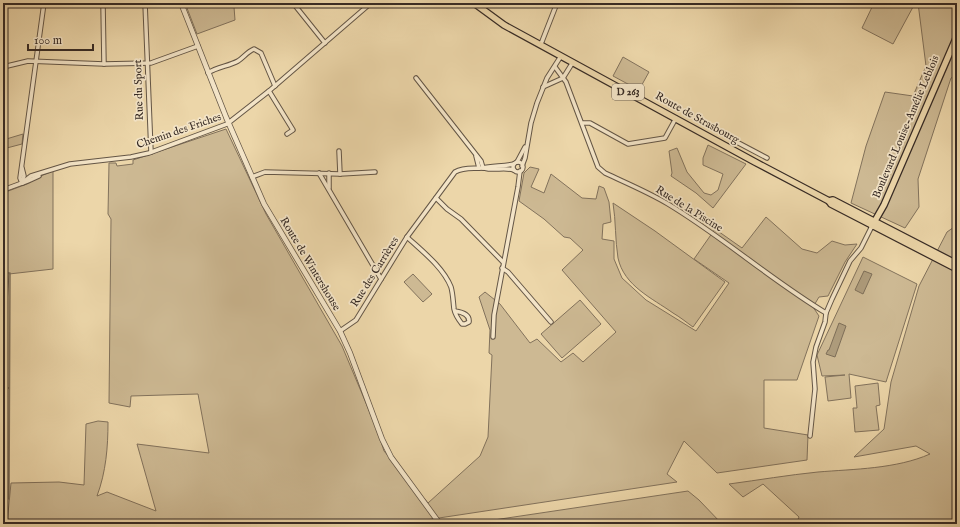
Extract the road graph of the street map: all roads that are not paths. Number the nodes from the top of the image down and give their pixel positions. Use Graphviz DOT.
graph roads {
  1 [pos="44,3"];
  2 [pos="144,3"];
  3 [pos="181,3"];
  4 [pos="293,3"];
  5 [pos="371,3"];
  6 [pos="474,3"];
  7 [pos="557,3"];
  8 [pos="104,4"];
  9 [pos="957,36"];
  10 [pos="325,43"];
  11 [pos="541,44"];
  12 [pos="198,46"];
  13 [pos="561,56"];
  14 [pos="36,62"];
  15 [pos="573,62"];
  16 [pos="104,64"];
  17 [pos="147,64"];
  18 [pos="3,67"];
  19 [pos="554,67"];
  20 [pos="208,73"];
  21 [pos="416,78"];
  22 [pos="563,78"];
  23 [pos="275,86"];
  24 [pos="543,87"];
  25 [pos="269,91"];
  26 [pos="676,118"];
  27 [pos="228,123"];
  28 [pos="582,123"];
  29 [pos="287,134"];
  30 [pos="731,139"];
  31 [pos="527,142"];
  32 [pos="340,151"];
  33 [pos="151,152"];
  34 [pos="767,158"];
  35 [pos="516,163"];
  36 [pos="522,166"];
  37 [pos="481,168"];
  38 [pos="516,171"];
  39 [pos="375,172"];
  40 [pos="319,173"];
  41 [pos="329,173"];
  42 [pos="340,174"];
  43 [pos="252,177"];
  44 [pos="22,183"];
  45 [pos="329,189"];
  46 [pos="3,190"];
  47 [pos="436,198"];
  48 [pos="873,224"];
  49 [pos="407,237"];
  50 [pos="936,256"];
  51 [pos="503,262"];
  52 [pos="957,264"];
  53 [pos="502,268"];
  54 [pos="957,269"];
  55 [pos="381,279"];
  56 [pos="455,311"];
  57 [pos="826,313"];
  58 [pos="551,322"];
  59 [pos="340,330"];
  60 [pos="493,337"];
  61 [pos="810,436"];
  62 [pos="440,524"];
  1 -- 14 [label="street"];
  2 -- 17 [label="street, Rue du Sport"];
  3 -- 12 [label="street, Route de Wintershouse"];
  4 -- 10 [label="street"];
  5 -- 10 [label="street, Chemin des Friches"];
  6 -- 11 [label="main road, Route de Strasbourg / D 263"];
  7 -- 11 [label="street"];
  8 -- 16 [label="street"];
  9 -- 48 [label="main road, Boulevard Louise-Amélie Leblois"];
  10 -- 23 [label="street, Chemin des Friches"];
  11 -- 13 [label="main road, Route de Strasbourg / D 263"];
  12 -- 17 [label="street"];
  12 -- 20 [label="street, Route de Wintershouse"];
  13 -- 15 [label="main road, Route de Strasbourg / D 263"];
  13 -- 19 [label="street"];
  14 -- 16 [label="street"];
  14 -- 18 [label="street"];
  14 -- 44 [label="street"];
  15 -- 22 [label="street"];
  15 -- 26 [label="main road, Route de Strasbourg / D 263"];
  16 -- 17 [label="street"];
  17 -- 33 [label="street, Rue du Sport"];
  19 -- 22 [label="street, Rue de la Piscine"];
  19 -- 24 [label="street"];
  20 -- 23 [label="street"];
  20 -- 27 [label="street, Route de Wintershouse"];
  21 -- 37 [label="street"];
  22 -- 24 [label="street"];
  22 -- 28 [label="street, Rue de la Piscine"];
  23 -- 25 [label="street, Chemin des Friches"];
  24 -- 31 [label="street"];
  25 -- 27 [label="street, Chemin des Friches"];
  25 -- 29 [label="street"];
  26 -- 28 [label="street"];
  26 -- 48 [label="main road, Route de Strasbourg / D 263"];
  27 -- 33 [label="street, Chemin des Friches"];
  27 -- 43 [label="street, Route de Wintershouse"];
  28 -- 57 [label="street, Rue de la Piscine"];
  30 -- 34 [label="street"];
  31 -- 35 [label="street"];
  31 -- 36 [label="street"];
  32 -- 42 [label="street"];
  33 -- 44 [label="street, Chemin des Friches"];
  35 -- 36 [label="street"];
  35 -- 37 [label="street, Rue des Carrières"];
  35 -- 38 [label="street"];
  36 -- 38 [label="street"];
  37 -- 38 [label="street, Rue des Carrières"];
  37 -- 47 [label="street, Rue des Carrières"];
  38 -- 51 [label="street"];
  39 -- 42 [label="street"];
  40 -- 41 [label="street"];
  40 -- 43 [label="street"];
  40 -- 45 [label="street"];
  41 -- 42 [label="street"];
  41 -- 45 [label="street"];
  43 -- 59 [label="street, Route de Wintershouse"];
  44 -- 46 [label="street, Chemin des Friches"];
  45 -- 55 [label="street"];
  47 -- 49 [label="street, Rue des Carrières"];
  47 -- 51 [label="street"];
  48 -- 50 [label="main road, Route de Strasbourg / D 263"];
  48 -- 57 [label="street"];
  49 -- 55 [label="street, Rue des Carrières"];
  49 -- 56 [label="street, Rue des Carrières"];
  50 -- 52 [label="main road, Route de Strasbourg / D 263"];
  50 -- 54 [label="main road, Route de Strasbourg / D 263"];
  51 -- 53 [label="street"];
  53 -- 58 [label="street"];
  53 -- 60 [label="street"];
  55 -- 59 [label="street, Rue des Carrières"];
  57 -- 61 [label="street"];
  59 -- 62 [label="street, Route de Wintershouse"];
}
